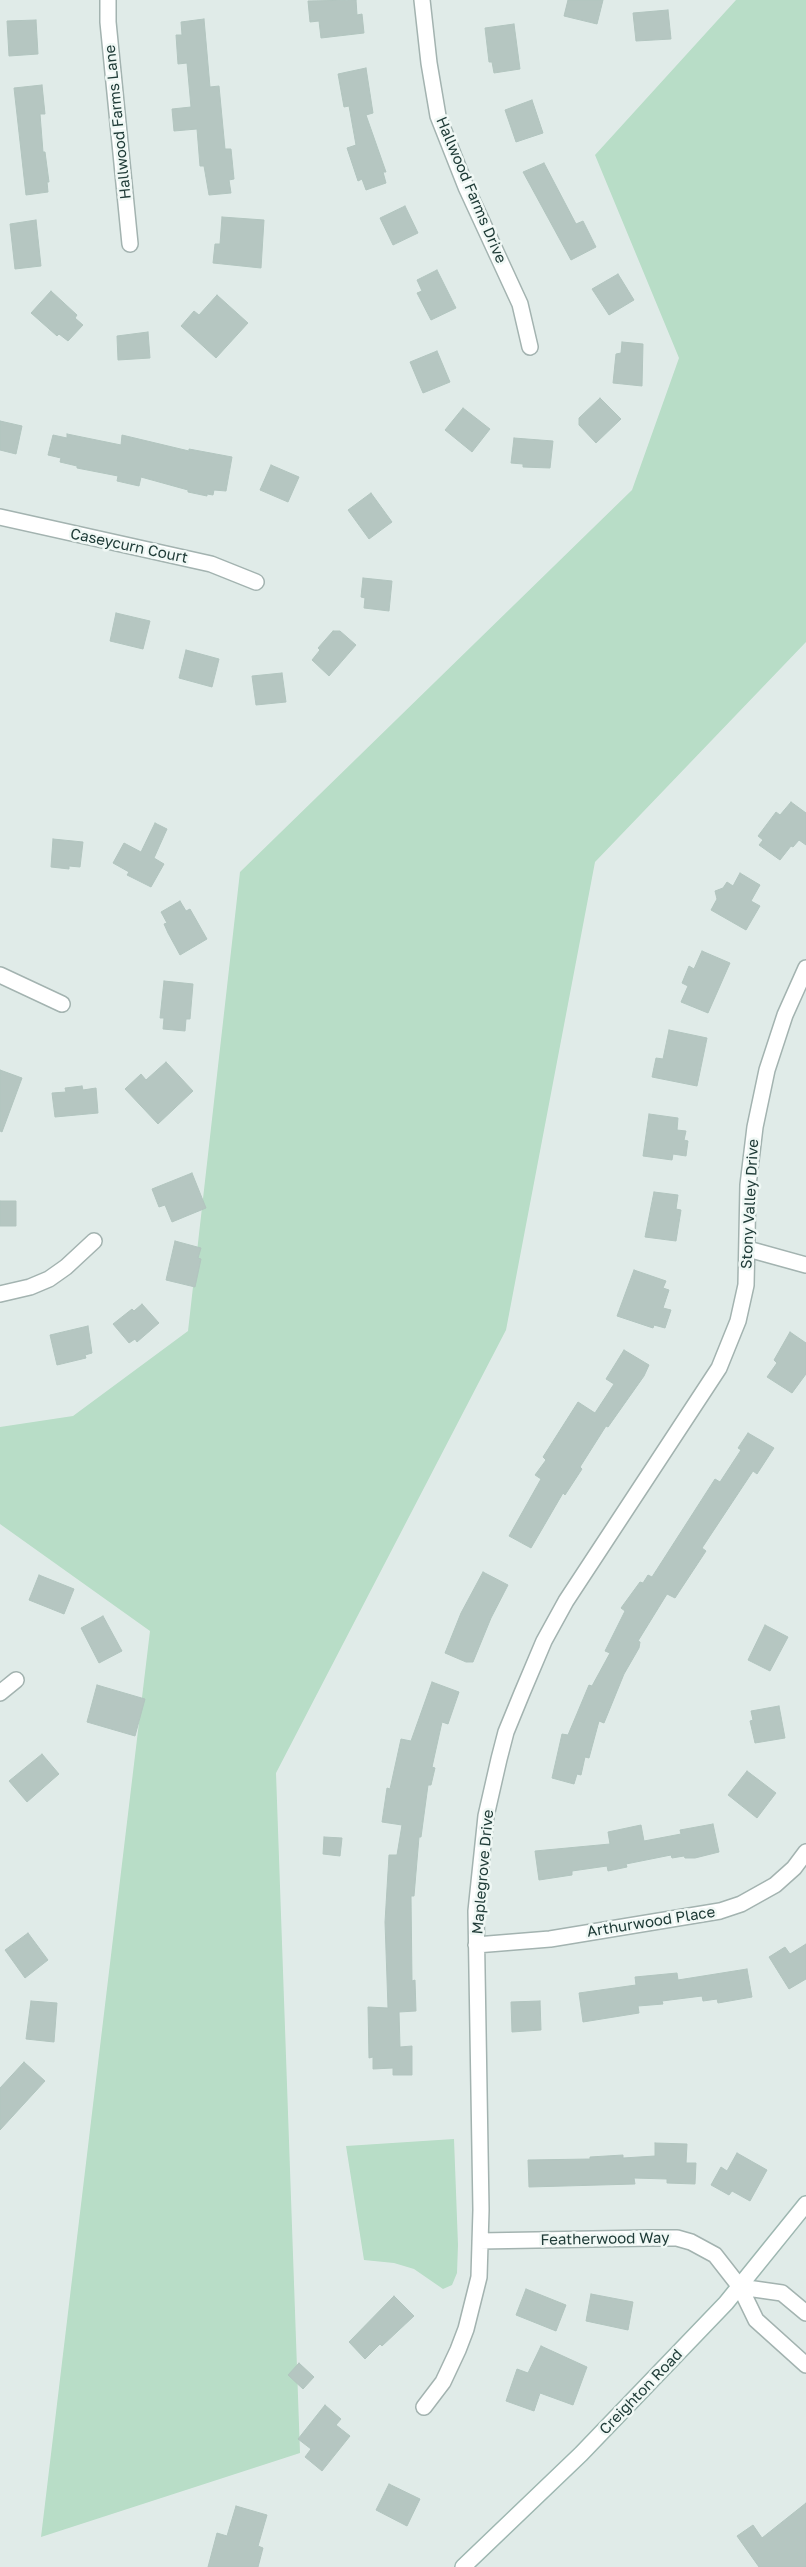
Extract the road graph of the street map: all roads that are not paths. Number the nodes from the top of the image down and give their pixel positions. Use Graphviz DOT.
graph roads {
  1 [pos="108,0"];
  2 [pos="422,0"];
  3 [pos="130,244"];
  4 [pos="530,347"];
  5 [pos="0,517"];
  6 [pos="256,582"];
  7 [pos="806,968"];
  8 [pos="0,975"];
  9 [pos="62,1004"];
  10 [pos="94,1241"];
  11 [pos="748,1249"];
  12 [pos="806,1266"];
  13 [pos="0,1294"];
  14 [pos="675,1431"];
  15 [pos="16,1680"];
  16 [pos="0,1693"];
  17 [pos="806,1852"];
  18 [pos="476,1945"];
  19 [pos="806,2204"];
  20 [pos="480,2241"];
  21 [pos="740,2287"];
  22 [pos="806,2314"];
  23 [pos="806,2364"];
  24 [pos="424,2407"];
  25 [pos="463,2567"];
  1 -- 3 [label="street, Hallwood Farms Lane"];
  2 -- 4 [label="street, Hallwood Farms Drive"];
  5 -- 6 [label="street, Caseycurn Court"];
  7 -- 11 [label="street, Stony Valley Drive"];
  8 -- 9 [label="street"];
  10 -- 13 [label="street"];
  11 -- 12 [label="street"];
  11 -- 14 [label="street, Stony Valley Drive"];
  14 -- 18 [label="street, Maplegrove Drive"];
  15 -- 16 [label="street"];
  17 -- 18 [label="street, Arthurwood Place"];
  18 -- 20 [label="street, Maplegrove Drive"];
  19 -- 21 [label="street, Creighton Road"];
  20 -- 21 [label="street, Featherwood Way"];
  20 -- 24 [label="street, Maplegrove Drive"];
  21 -- 22 [label="street"];
  21 -- 23 [label="street, Featherwood Way"];
  21 -- 25 [label="street, Creighton Road"];
}
